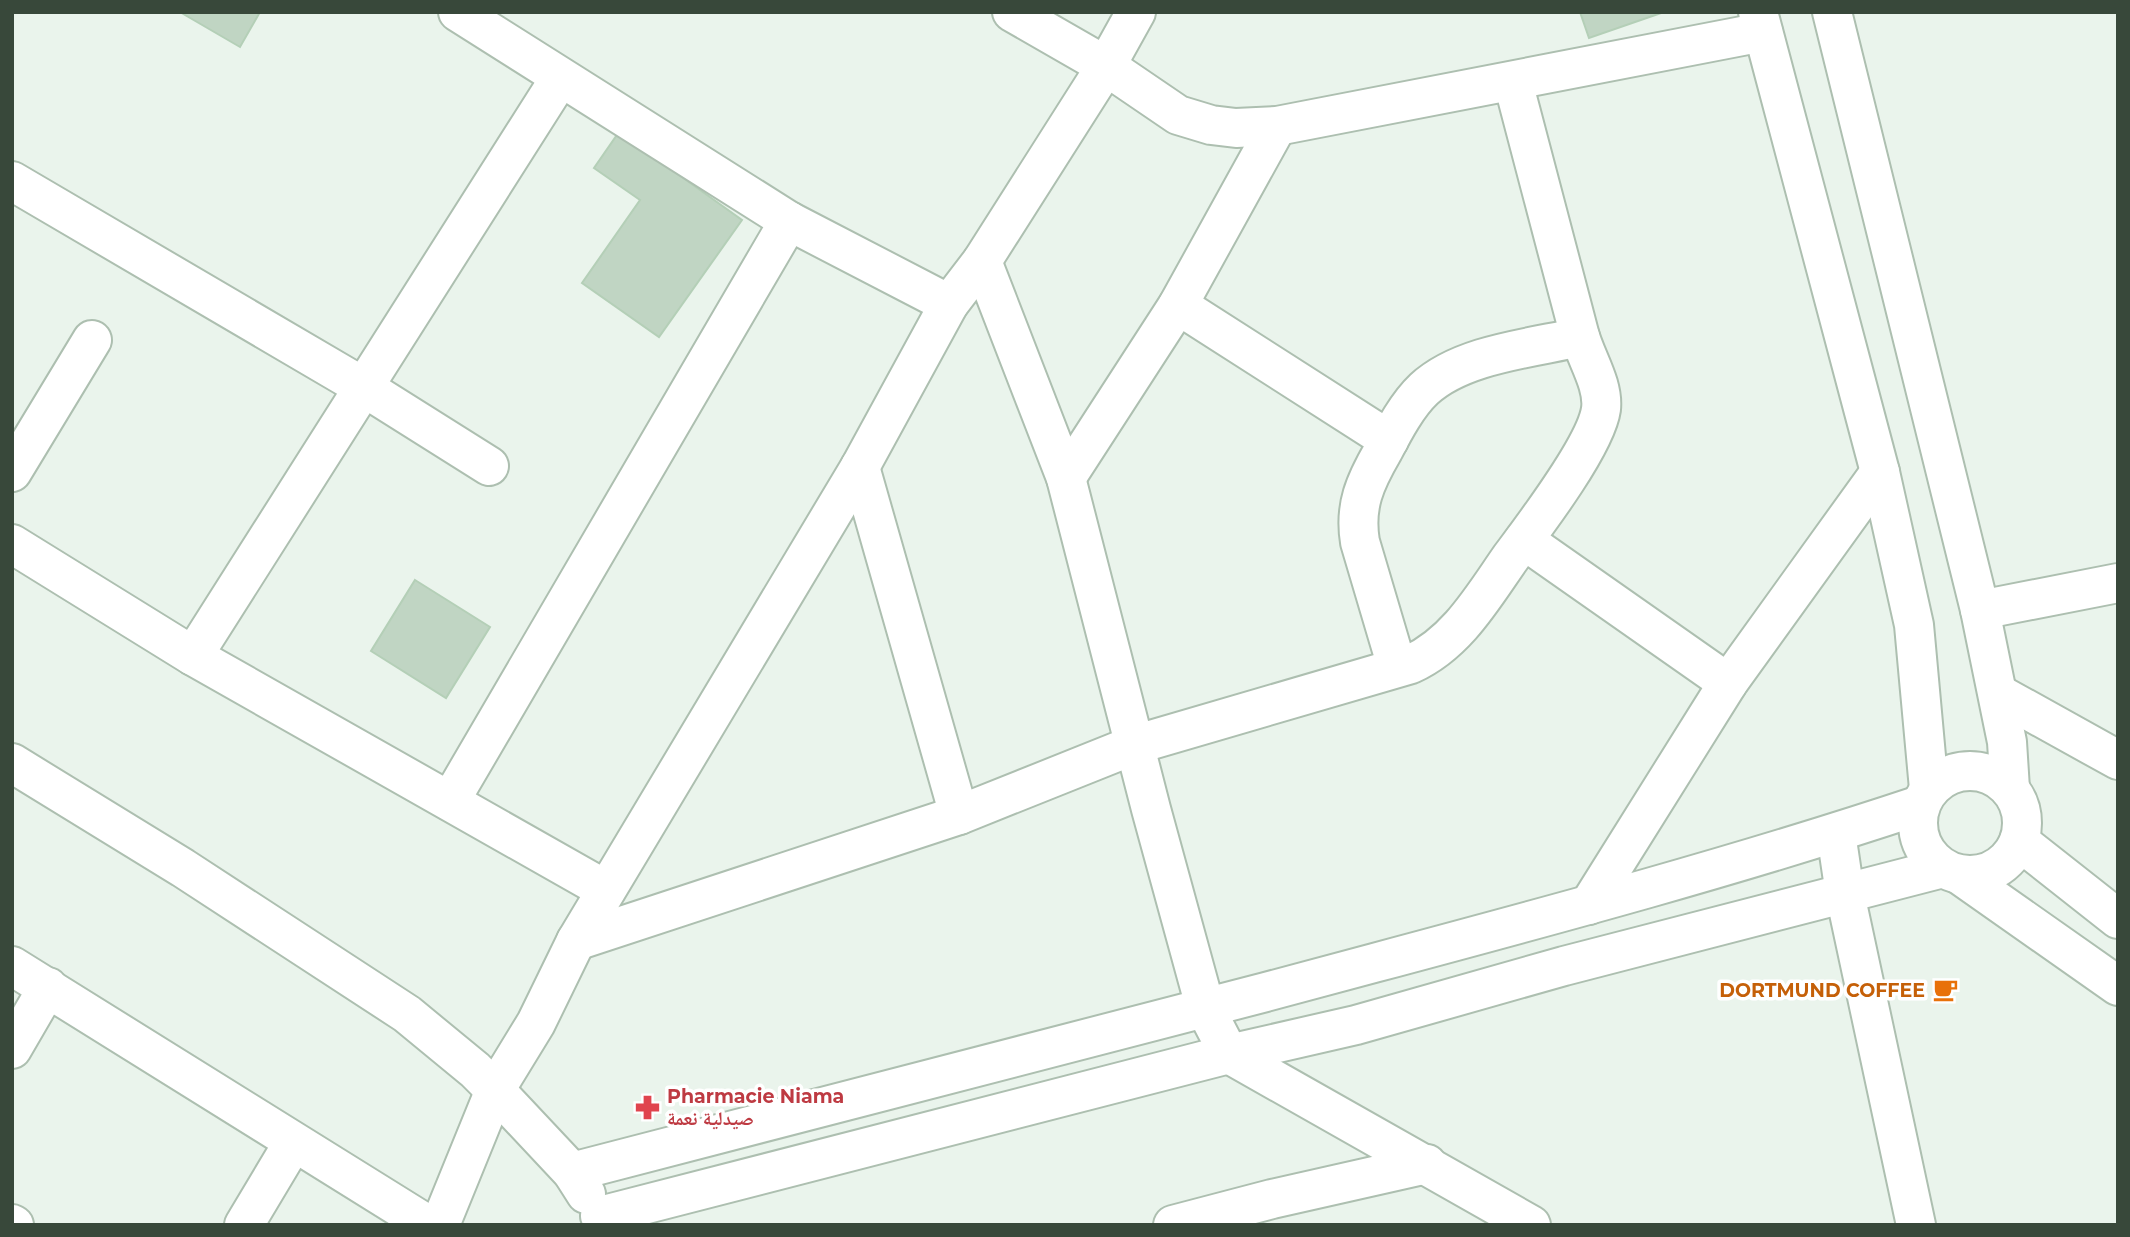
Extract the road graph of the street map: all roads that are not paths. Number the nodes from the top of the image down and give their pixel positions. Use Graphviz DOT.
graph roads {
  1 [pos="1012,12"];
  2 [pos="1136,12"];
  3 [pos="1832,12"];
  4 [pos="476,17"];
  5 [pos="1760,22"];
  6 [pos="1106,66"];
  7 [pos="560,78"];
  8 [pos="1513,82"];
  9 [pos="1277,126"];
  10 [pos="12,181"];
  11 [pos="789,221"];
  12 [pos="982,261"];
  13 [pos="949,304"];
  14 [pos="1178,305"];
  15 [pos="1580,337"];
  16 [pos="92,340"];
  17 [pos="365,388"];
  18 [pos="1389,440"];
  19 [pos="489,466"];
  20 [pos="860,467"];
  21 [pos="12,471"];
  22 [pos="1880,472"];
  23 [pos="1066,478"];
  24 [pos="1524,540"];
  25 [pos="12,544"];
  26 [pos="2118,583"];
  27 [pos="1980,611"];
  28 [pos="193,656"];
  29 [pos="1397,667"];
  30 [pos="1728,683"];
  31 [pos="1999,694"];
  32 [pos="1134,745"];
  33 [pos="2118,760"];
  34 [pos="12,763"];
  35 [pos="2010,789"];
  36 [pos="1925,797"];
  37 [pos="450,802"];
  38 [pos="959,815"];
  39 [pos="1836,833"];
  40 [pos="2019,841"];
  41 [pos="1952,871"];
  42 [pos="606,890"];
  43 [pos="1845,894"];
  44 [pos="1590,905"];
  45 [pos="2118,919"];
  46 [pos="576,941"];
  47 [pos="12,966"];
  48 [pos="2118,986"];
  49 [pos="48,987"];
  50 [pos="1206,1010"];
  51 [pos="12,1049"];
  52 [pos="1229,1054"];
  53 [pos="495,1090"];
  54 [pos="293,1143"];
  55 [pos="1427,1164"];
  56 [pos="572,1172"];
  57 [pos="1275,1212"];
  58 [pos="603,1220"];
  59 [pos="244,1225"];
  60 [pos="428,1225"];
  61 [pos="440,1225"];
  62 [pos="1173,1225"];
  63 [pos="1531,1225"];
  64 [pos="1916,1225"];
  1 -- 6 [label="street"];
  2 -- 6 [label="street"];
  3 -- 27 [label="street"];
  4 -- 7 [label="street"];
  5 -- 8 [label="street"];
  5 -- 22 [label="street"];
  6 -- 9 [label="street"];
  6 -- 12 [label="street"];
  7 -- 11 [label="street"];
  7 -- 17 [label="street"];
  8 -- 9 [label="street"];
  8 -- 15 [label="street"];
  9 -- 14 [label="street"];
  10 -- 17 [label="street"];
  11 -- 13 [label="street"];
  11 -- 37 [label="street"];
  12 -- 13 [label="street"];
  12 -- 23 [label="street"];
  13 -- 20 [label="street"];
  14 -- 18 [label="street"];
  14 -- 23 [label="street"];
  15 -- 18 [label="street"];
  15 -- 24 [label="street"];
  16 -- 21 [label="street"];
  17 -- 19 [label="street"];
  17 -- 28 [label="street"];
  18 -- 29 [label="street"];
  20 -- 38 [label="street"];
  20 -- 42 [label="street"];
  22 -- 30 [label="street"];
  22 -- 36 [label="street"];
  23 -- 32 [label="street"];
  24 -- 29 [label="street"];
  24 -- 30 [label="street"];
  25 -- 28 [label="street"];
  26 -- 27 [label="street"];
  27 -- 31 [label="street"];
  28 -- 37 [label="street"];
  29 -- 32 [label="street"];
  30 -- 44 [label="street"];
  31 -- 33 [label="street"];
  31 -- 35 [label="street"];
  32 -- 38 [label="street"];
  32 -- 50 [label="street"];
  34 -- 53 [label="street"];
  35 -- 36 [label="street"];
  35 -- 40 [label="street"];
  36 -- 39 [label="street"];
  36 -- 41 [label="street"];
  37 -- 42 [label="street"];
  38 -- 46 [label="street"];
  39 -- 43 [label="street"];
  39 -- 44 [label="street"];
  40 -- 41 [label="street"];
  40 -- 45 [label="street"];
  41 -- 43 [label="street"];
  41 -- 48 [label="street"];
  42 -- 46 [label="street"];
  43 -- 52 [label="street"];
  43 -- 64 [label="street"];
  44 -- 50 [label="street"];
  46 -- 53 [label="street"];
  47 -- 49 [label="street"];
  49 -- 51 [label="street"];
  49 -- 54 [label="street"];
  50 -- 52 [label="street"];
  50 -- 56 [label="street"];
  52 -- 55 [label="street"];
  52 -- 58 [label="street"];
  53 -- 56 [label="street"];
  53 -- 61 [label="street"];
  54 -- 59 [label="street"];
  54 -- 60 [label="street"];
  55 -- 57 [label="street"];
  55 -- 63 [label="street"];
  56 -- 58 [label="street"];
  57 -- 62 [label="street"];
}
